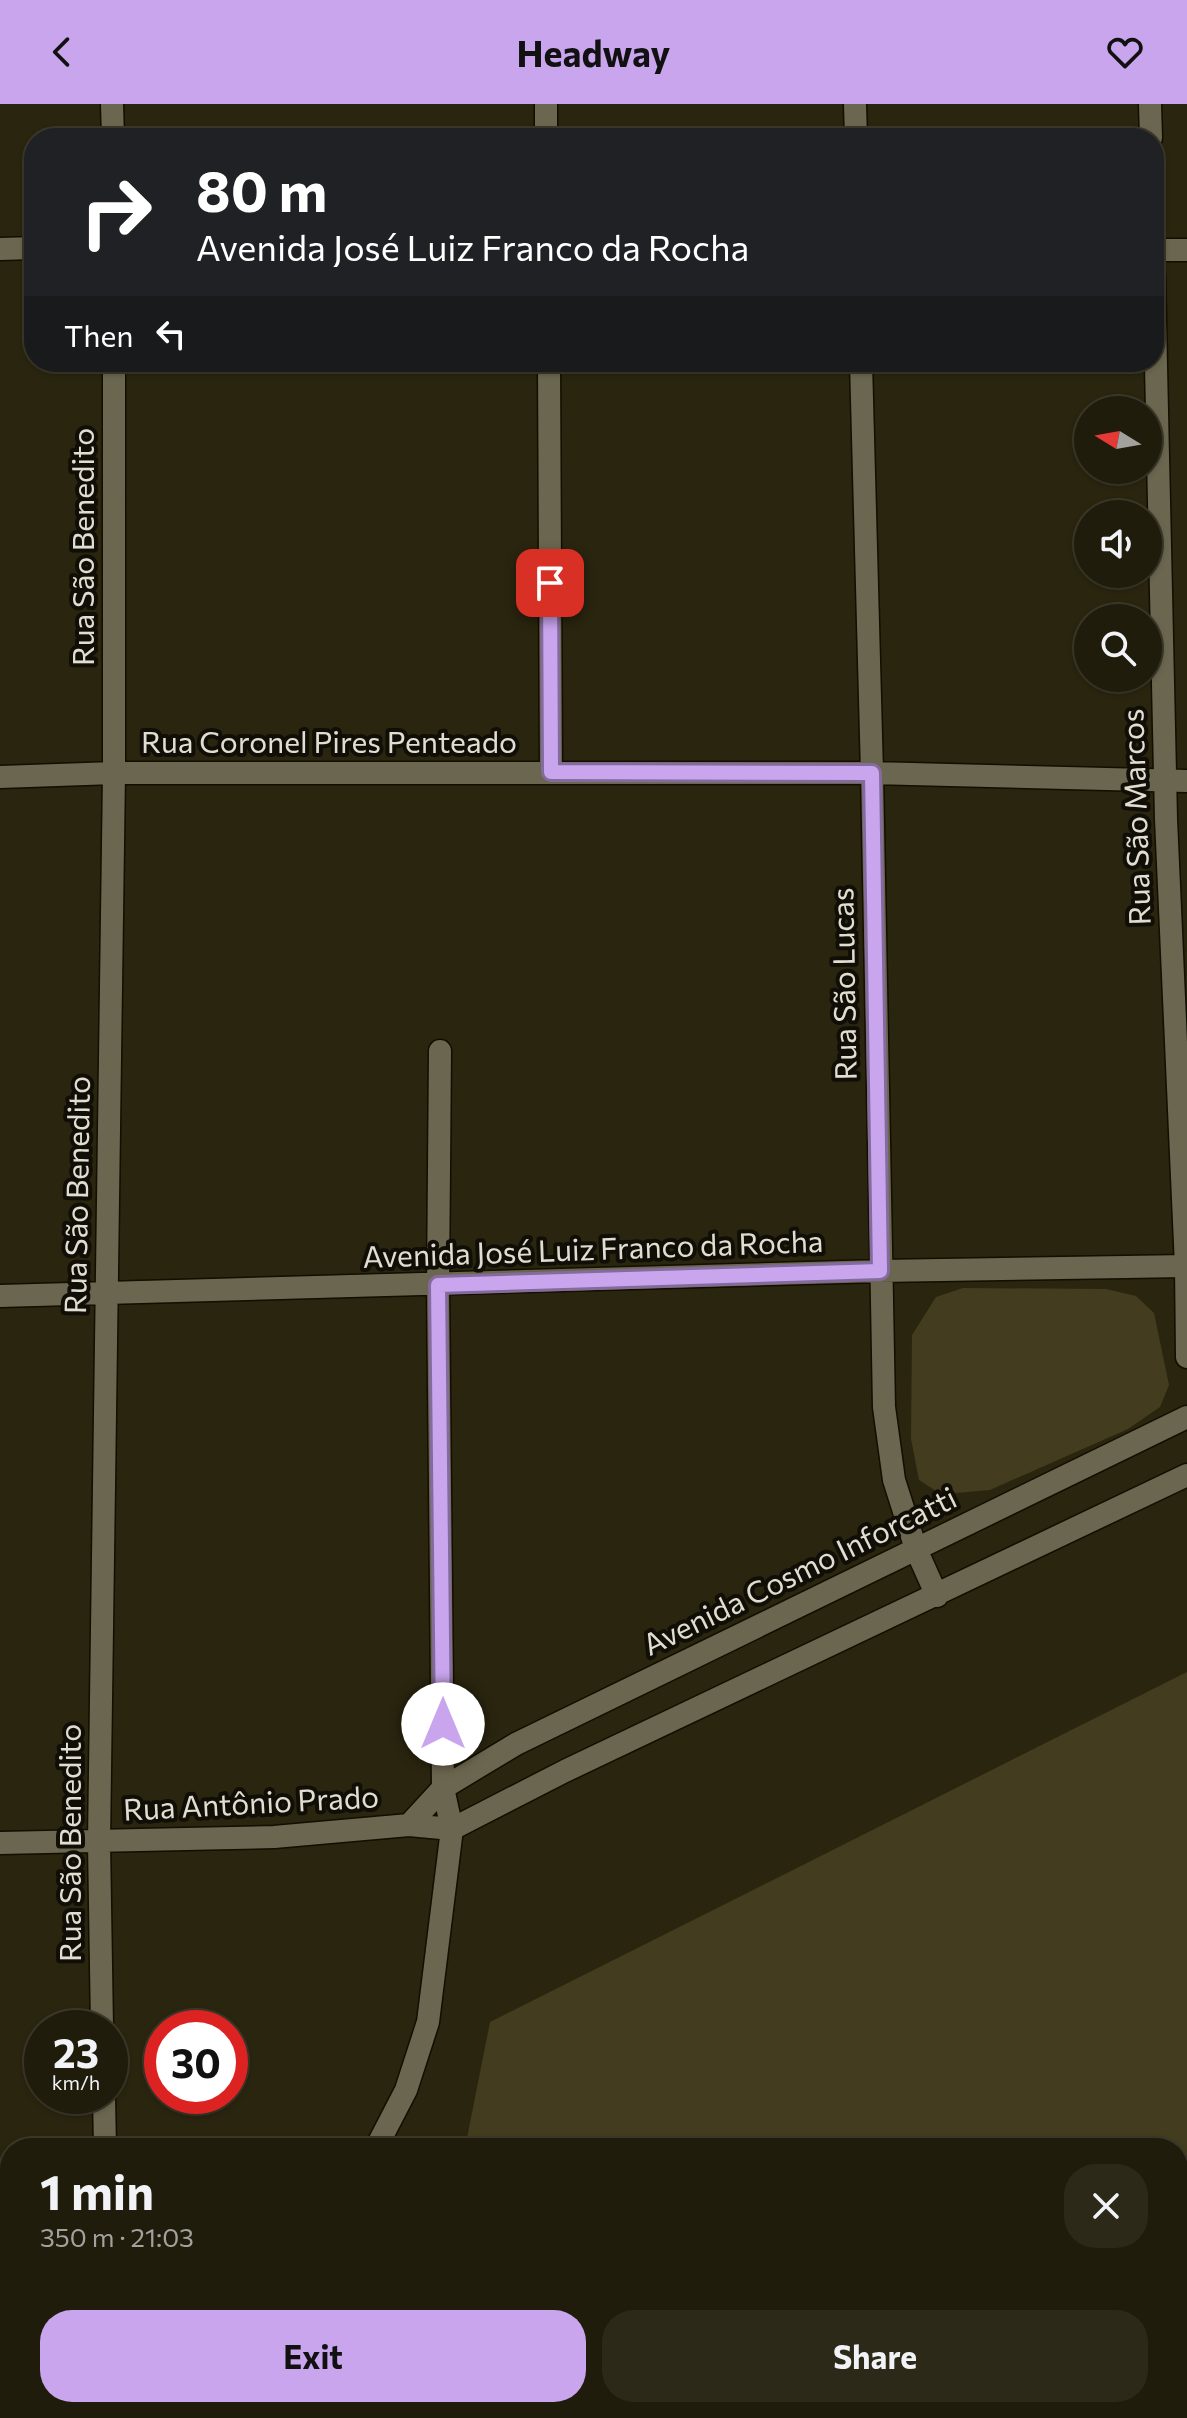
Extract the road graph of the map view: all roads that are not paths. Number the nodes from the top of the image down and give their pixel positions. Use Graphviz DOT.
graph roads {
  1 [pos="112,104"];
  2 [pos="546,104"];
  3 [pos="855,104"];
  4 [pos="1150,104"];
  5 [pos="113,128"];
  6 [pos="546,128"];
  7 [pos="856,128"];
  8 [pos="1151,128"];
  9 [pos="24,248"];
  10 [pos="0,249"];
  11 [pos="1164,250"];
  12 [pos="1187,250"];
  13 [pos="114,372"];
  14 [pos="549,372"];
  15 [pos="861,372"];
  16 [pos="1158,372"];
  17 [pos="551,772"];
  18 [pos="114,773"];
  19 [pos="872,773"];
  20 [pos="0,777"];
  21 [pos="1176,781"];
  22 [pos="440,1051"];
  23 [pos="1187,1266"];
  24 [pos="880,1271"];
  25 [pos="438,1285"];
  26 [pos="107,1295"];
  27 [pos="0,1296"];
  28 [pos="1187,1357"];
  29 [pos="1187,1417"];
  30 [pos="1187,1475"];
  31 [pos="916,1549"];
  32 [pos="937,1596"];
  33 [pos="443,1788"];
  34 [pos="409,1825"];
  35 [pos="452,1829"];
  36 [pos="99,1842"];
  37 [pos="0,1843"];
  38 [pos="102,2010"];
  39 [pos="104,2114"];
  40 [pos="105,2138"];
  41 [pos="381,2138"];
  42 [pos="417,2418"];
  43 [pos="441,2418"];
  44 [pos="564,2418"];
  45 [pos="570,2418"];
  46 [pos="589,2418"];
  1 -- 5 [label="street"];
  2 -- 6 [label="street"];
  3 -- 7 [label="street"];
  4 -- 8 [label="street"];
  9 -- 10 [label="street"];
  11 -- 12 [label="street"];
  13 -- 18 [label="street, Rua São Benedito"];
  14 -- 17 [label="street"];
  15 -- 19 [label="street, Rua São Lucas"];
  16 -- 21 [label="street, Rua São Marcos"];
  17 -- 18 [label="street, Rua Coronel Pires Penteado"];
  17 -- 19 [label="street, Rua Coronel Pires Penteado"];
  18 -- 20 [label="street, Rua Coronel Pires Penteado"];
  18 -- 26 [label="street, Rua São Benedito"];
  19 -- 21 [label="street, Rua Coronel Pires Penteado"];
  19 -- 24 [label="street, Rua São Lucas"];
  21 -- 23 [label="street, Rua São Marcos"];
  22 -- 25 [label="street"];
  23 -- 24 [label="street, Avenida José Luiz Franco da Rocha"];
  23 -- 28 [label="street, Rua São Marcos"];
  24 -- 25 [label="street, Avenida José Luiz Franco da Rocha"];
  24 -- 31 [label="street, Rua São Lucas"];
  25 -- 26 [label="street, Avenida José Luiz Franco da Rocha"];
  25 -- 33 [label="street"];
  26 -- 27 [label="street, Avenida José Luiz Franco da Rocha"];
  26 -- 36 [label="street, Rua São Benedito"];
  29 -- 31 [label="street, Avenida Cosmo Inforcatti"];
  30 -- 32 [label="street"];
  31 -- 32 [label="street, Rua São Lucas"];
  31 -- 33 [label="street, Avenida Cosmo Inforcatti"];
  32 -- 35 [label="street"];
  33 -- 34 [label="street, Rua Antônio Prado"];
  33 -- 35 [label="street"];
  34 -- 35 [label="street, Rua Antônio Prado"];
  34 -- 36 [label="street, Rua Antônio Prado"];
  35 -- 41 [label="street"];
  36 -- 37 [label="street, Rua Antônio Prado"];
  36 -- 38 [label="street, Rua São Benedito"];
  39 -- 40 [label="street"];
  42 -- 43 [label="street"];
  44 -- 45 [label="street"];
  45 -- 46 [label="street"];
}
